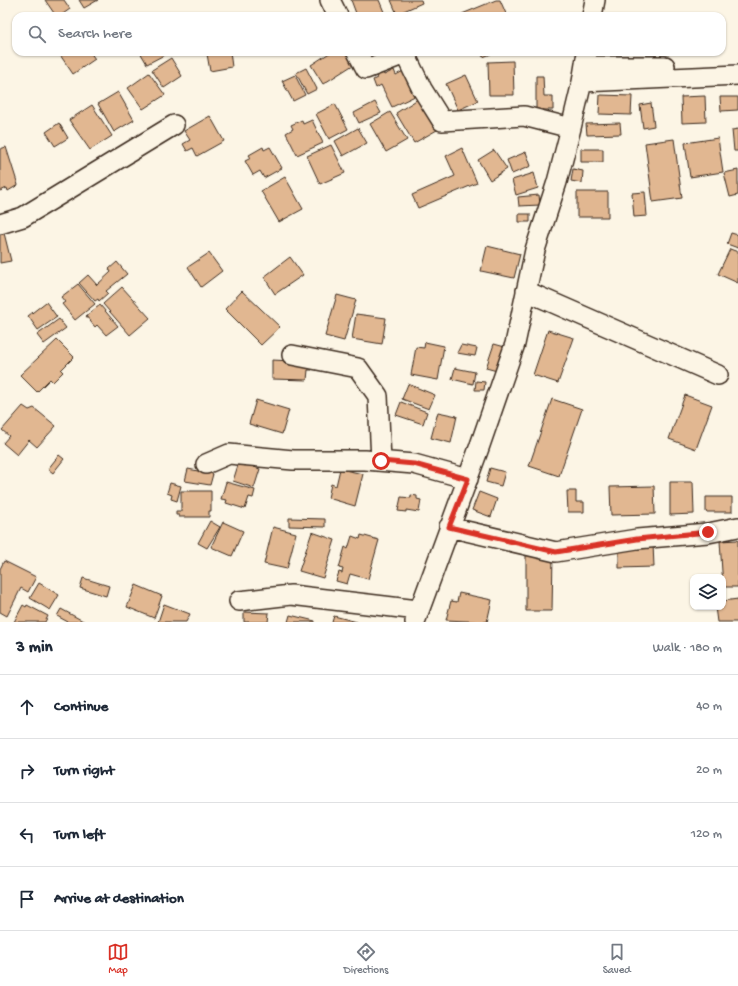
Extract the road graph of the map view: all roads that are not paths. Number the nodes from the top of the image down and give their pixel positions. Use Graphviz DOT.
graph roads {
  1 [pos="330,0"];
  2 [pos="595,0"];
  3 [pos="336,12"];
  4 [pos="593,12"];
  5 [pos="359,56"];
  6 [pos="400,56"];
  7 [pos="406,56"];
  8 [pos="738,64"];
  9 [pos="585,67"];
  10 [pos="738,75"];
  11 [pos="174,125"];
  12 [pos="571,128"];
  13 [pos="0,224"];
  14 [pos="526,291"];
  15 [pos="292,355"];
  16 [pos="718,375"];
  17 [pos="381,461"];
  18 [pos="206,464"];
  19 [pos="468,479"];
  20 [pos="738,526"];
  21 [pos="449,527"];
  22 [pos="238,601"];
  23 [pos="417,616"];
  1 -- 3 [label="street"];
  2 -- 4 [label="street"];
  5 -- 6 [label="street"];
  7 -- 12 [label="street"];
  8 -- 9 [label="street"];
  9 -- 10 [label="street"];
  9 -- 12 [label="street"];
  11 -- 13 [label="street"];
  12 -- 14 [label="street"];
  14 -- 16 [label="street"];
  14 -- 19 [label="street"];
  15 -- 17 [label="street"];
  17 -- 18 [label="street"];
  17 -- 19 [label="street"];
  19 -- 21 [label="street"];
  20 -- 21 [label="street"];
  21 -- 23 [label="street"];
  22 -- 23 [label="street"];
}
